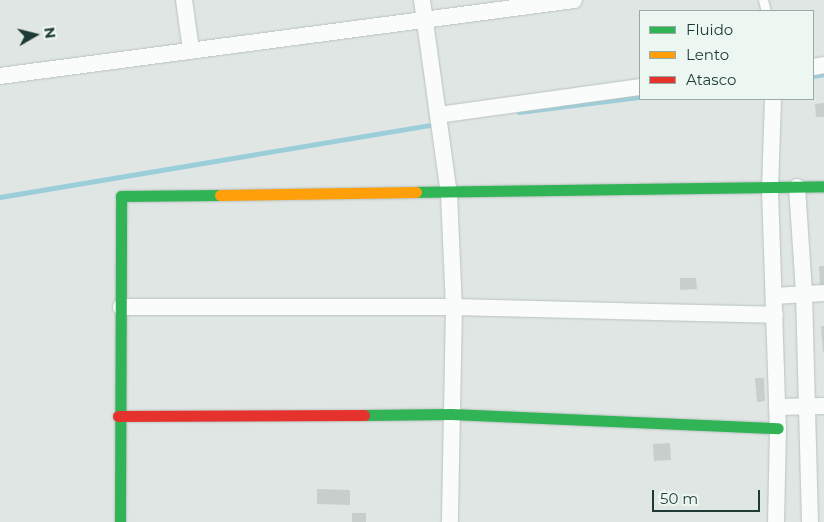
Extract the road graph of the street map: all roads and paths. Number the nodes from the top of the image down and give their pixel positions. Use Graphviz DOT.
graph roads {
  1 [pos="184,0"];
  2 [pos="422,0"];
  3 [pos="574,0"];
  4 [pos="425,19"];
  5 [pos="191,50"];
  6 [pos="0,76"];
  7 [pos="639,87"];
  8 [pos="773,100"];
  9 [pos="438,115"];
  10 [pos="824,186"];
  11 [pos="797,187"];
  12 [pos="770,190"];
  13 [pos="449,194"];
  14 [pos="804,293"];
  15 [pos="824,293"];
  16 [pos="774,296"];
  17 [pos="121,307"];
  18 [pos="454,307"];
  19 [pos="774,314"];
  20 [pos="816,406"];
  21 [pos="777,407"];
  22 [pos="451,414"];
  23 [pos="118,416"];
  24 [pos="778,428"];
  25 [pos="120,522"];
  26 [pos="450,522"];
  27 [pos="776,522"];
  28 [pos="810,522"];
  1 -- 5 [label="street"];
  2 -- 4 [label="street"];
  3 -- 4 [label="street"];
  4 -- 5 [label="street"];
  4 -- 9 [label="street"];
  5 -- 6 [label="street"];
  7 -- 9 [label="street"];
  8 -- 12 [label="street"];
  9 -- 13 [label="street"];
  10 -- 11 [label="street"];
  11 -- 12 [label="street"];
  11 -- 14 [label="street"];
  12 -- 13 [label="street"];
  12 -- 16 [label="street"];
  13 -- 17 [label="street"];
  13 -- 18 [label="street"];
  14 -- 15 [label="street"];
  14 -- 16 [label="street"];
  14 -- 20 [label="street"];
  16 -- 19 [label="street"];
  17 -- 18 [label="street"];
  17 -- 23 [label="street"];
  18 -- 19 [label="street"];
  18 -- 22 [label="street"];
  19 -- 21 [label="street"];
  20 -- 21 [label="street"];
  20 -- 28 [label="street"];
  21 -- 24 [label="street"];
  22 -- 23 [label="street"];
  22 -- 24 [label="street"];
  22 -- 26 [label="street"];
  23 -- 25 [label="street"];
  24 -- 27 [label="street"];
}
